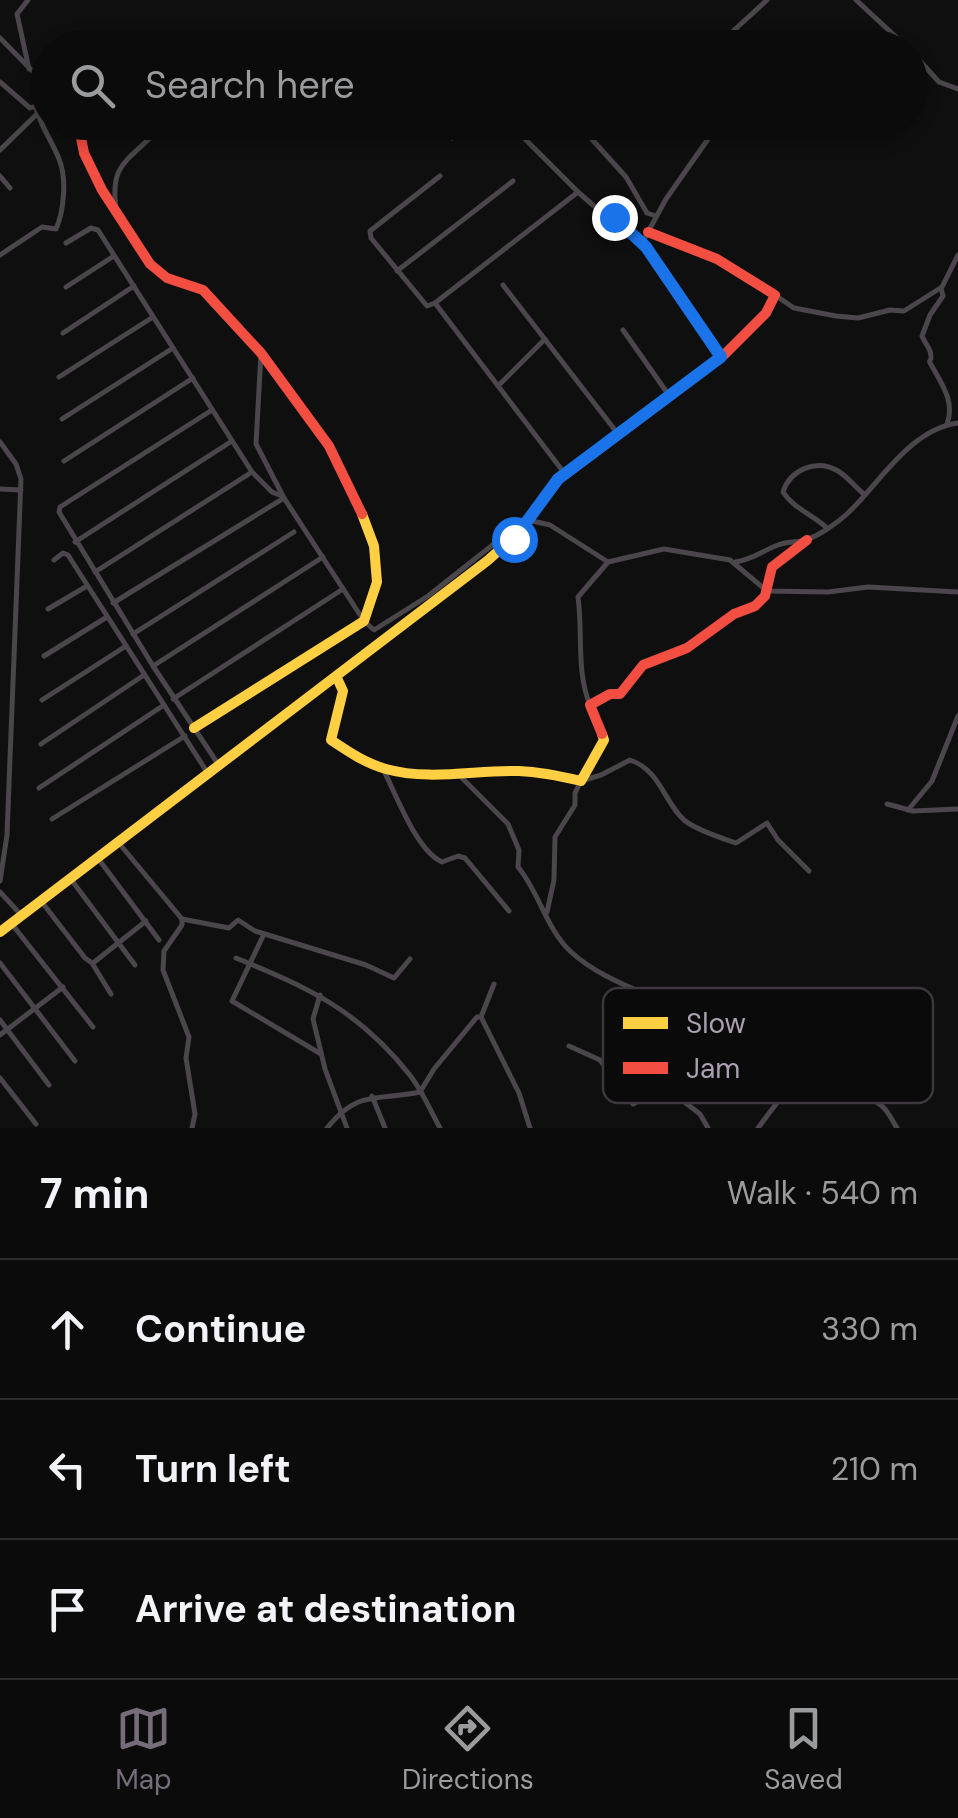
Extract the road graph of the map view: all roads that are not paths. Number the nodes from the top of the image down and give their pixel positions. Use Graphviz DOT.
graph roads {
  1 [pos="28,0"];
  2 [pos="766,0"];
  3 [pos="856,0"];
  4 [pos="734,30"];
  5 [pos="888,30"];
  6 [pos="0,38"];
  7 [pos="30,69"];
  8 [pos="928,71"];
  9 [pos="0,82"];
  10 [pos="958,89"];
  11 [pos="30,108"];
  12 [pos="30,118"];
  13 [pos="50,140"];
  14 [pos="81,140"];
  15 [pos="148,140"];
  16 [pos="526,140"];
  17 [pos="593,140"];
  18 [pos="708,140"];
  19 [pos="0,150"];
  20 [pos="0,176"];
  21 [pos="440,176"];
  22 [pos="513,181"];
  23 [pos="10,188"];
  24 [pos="578,192"];
  25 [pos="116,214"];
  26 [pos="656,216"];
  27 [pos="645,237"];
  28 [pos="66,243"];
  29 [pos="0,256"];
  30 [pos="114,256"];
  31 [pos="958,256"];
  32 [pos="397,271"];
  33 [pos="503,285"];
  34 [pos="134,286"];
  35 [pos="66,287"];
  36 [pos="942,288"];
  37 [pos="775,295"];
  38 [pos="434,303"];
  39 [pos="154,317"];
  40 [pos="622,330"];
  41 [pos="62,333"];
  42 [pos="545,338"];
  43 [pos="173,348"];
  44 [pos="260,353"];
  45 [pos="721,357"];
  46 [pos="58,378"];
  47 [pos="193,378"];
  48 [pos="498,386"];
  49 [pos="668,394"];
  50 [pos="212,410"];
  51 [pos="62,419"];
  52 [pos="958,423"];
  53 [pos="947,424"];
  54 [pos="618,434"];
  55 [pos="232,441"];
  56 [pos="0,442"];
  57 [pos="64,461"];
  58 [pos="252,472"];
  59 [pos="565,474"];
  60 [pos="0,489"];
  61 [pos="20,490"];
  62 [pos="864,494"];
  63 [pos="283,497"];
  64 [pos="526,521"];
  65 [pos="826,528"];
  66 [pos="294,532"];
  67 [pos="807,540"];
  68 [pos="75,542"];
  69 [pos="324,556"];
  70 [pos="54,560"];
  71 [pos="608,562"];
  72 [pos="735,562"];
  73 [pos="94,572"];
  74 [pos="87,586"];
  75 [pos="344,589"];
  76 [pos="765,590"];
  77 [pos="958,592"];
  78 [pos="113,603"];
  79 [pos="48,609"];
  80 [pos="108,617"];
  81 [pos="364,621"];
  82 [pos="132,634"];
  83 [pos="126,646"];
  84 [pos="44,656"];
  85 [pos="153,666"];
  86 [pos="144,674"];
  87 [pos="337,678"];
  88 [pos="174,699"];
  89 [pos="42,700"];
  90 [pos="590,704"];
  91 [pos="164,705"];
  92 [pos="958,716"];
  93 [pos="189,732"];
  94 [pos="42,744"];
  95 [pos="218,764"];
  96 [pos="383,769"];
  97 [pos="207,772"];
  98 [pos="457,773"];
  99 [pos="581,781"];
  100 [pos="38,788"];
  101 [pos="0,798"];
  102 [pos="8,798"];
  103 [pos="887,804"];
  104 [pos="958,809"];
  105 [pos="908,810"];
  106 [pos="52,819"];
  107 [pos="118,842"];
  108 [pos="97,857"];
  109 [pos="809,872"];
  110 [pos="70,878"];
  111 [pos="0,881"];
  112 [pos="0,892"];
  113 [pos="41,900"];
  114 [pos="509,911"];
  115 [pos="546,915"];
  116 [pos="16,919"];
  117 [pos="182,919"];
  118 [pos="146,921"];
  119 [pos="0,932"];
  120 [pos="264,934"];
  121 [pos="160,940"];
  122 [pos="118,943"];
  123 [pos="236,958"];
  124 [pos="410,959"];
  125 [pos="0,963"];
  126 [pos="92,963"];
  127 [pos="248,963"];
  128 [pos="135,965"];
  129 [pos="494,984"];
  130 [pos="63,988"];
  131 [pos="631,988"];
  132 [pos="111,994"];
  133 [pos="320,995"];
  134 [pos="35,1009"];
  135 [pos="481,1016"];
  136 [pos="0,1020"];
  137 [pos="94,1027"];
  138 [pos="7,1030"];
  139 [pos="0,1035"];
  140 [pos="569,1046"];
  141 [pos="321,1054"];
  142 [pos="75,1060"];
  143 [pos="603,1064"];
  144 [pos="0,1078"];
  145 [pos="49,1085"];
  146 [pos="420,1092"];
  147 [pos="372,1096"];
  148 [pos="685,1103"];
  149 [pos="777,1103"];
  150 [pos="877,1103"];
  151 [pos="341,1110"];
  152 [pos="36,1124"];
  153 [pos="192,1128"];
  154 [pos="327,1128"];
  155 [pos="347,1128"];
  156 [pos="385,1128"];
  157 [pos="440,1128"];
  158 [pos="530,1128"];
  159 [pos="708,1128"];
  160 [pos="758,1128"];
  161 [pos="897,1128"];
  1 -- 7 [label="street"];
  2 -- 4 [label="street"];
  3 -- 5 [label="street"];
  6 -- 7 [label="street"];
  8 -- 10 [label="street"];
  9 -- 11 [label="street"];
  12 -- 19 [label="street"];
  13 -- 29 [label="street"];
  14 -- 25 [label="street"];
  15 -- 25 [label="street"];
  16 -- 24 [label="street"];
  17 -- 26 [label="street"];
  18 -- 26 [label="street"];
  20 -- 23 [label="street"];
  21 -- 32 [label="street"];
  22 -- 32 [label="street"];
  24 -- 27 [label="street"];
  24 -- 38 [label="street"];
  25 -- 44 [label="street"];
  26 -- 27 [label="street"];
  27 -- 37 [label="street"];
  27 -- 45 [label="street"];
  28 -- 30 [label="street"];
  30 -- 34 [label="street"];
  30 -- 35 [label="street"];
  31 -- 36 [label="street"];
  32 -- 38 [label="street"];
  33 -- 42 [label="street"];
  34 -- 39 [label="street"];
  34 -- 41 [label="street"];
  36 -- 37 [label="street"];
  36 -- 53 [label="street"];
  37 -- 45 [label="street"];
  38 -- 48 [label="street"];
  39 -- 43 [label="street"];
  39 -- 46 [label="street"];
  40 -- 49 [label="street"];
  42 -- 48 [label="street"];
  42 -- 54 [label="street"];
  43 -- 47 [label="street"];
  43 -- 51 [label="street"];
  44 -- 63 [label="street"];
  44 -- 81 [label="street"];
  45 -- 49 [label="street"];
  47 -- 50 [label="street"];
  47 -- 57 [label="street"];
  48 -- 59 [label="street"];
  49 -- 54 [label="street"];
  50 -- 55 [label="street"];
  50 -- 68 [label="street"];
  52 -- 53 [label="street"];
  53 -- 62 [label="street"];
  54 -- 59 [label="street"];
  55 -- 58 [label="street"];
  55 -- 68 [label="street"];
  56 -- 61 [label="street"];
  58 -- 63 [label="street"];
  58 -- 73 [label="street"];
  59 -- 64 [label="street"];
  60 -- 61 [label="street"];
  61 -- 102 [label="street"];
  62 -- 65 [label="street"];
  62 -- 65 [label="street"];
  63 -- 69 [label="street"];
  63 -- 78 [label="street"];
  64 -- 71 [label="street"];
  64 -- 81 [label="street"];
  64 -- 87 [label="street"];
  65 -- 67 [label="street"];
  66 -- 82 [label="street"];
  67 -- 72 [label="street"];
  67 -- 76 [label="street"];
  68 -- 73 [label="street"];
  69 -- 75 [label="street"];
  69 -- 85 [label="street"];
  70 -- 74 [label="street"];
  71 -- 72 [label="street"];
  71 -- 90 [label="street"];
  72 -- 76 [label="street"];
  73 -- 78 [label="street"];
  74 -- 79 [label="street"];
  74 -- 80 [label="street"];
  75 -- 81 [label="street"];
  75 -- 88 [label="street"];
  76 -- 77 [label="street"];
  76 -- 90 [label="street"];
  78 -- 82 [label="street"];
  80 -- 83 [label="street"];
  80 -- 84 [label="street"];
  81 -- 93 [label="street"];
  82 -- 85 [label="street"];
  83 -- 86 [label="street"];
  83 -- 89 [label="street"];
  85 -- 88 [label="street"];
  86 -- 91 [label="street"];
  86 -- 94 [label="street"];
  87 -- 95 [label="street"];
  87 -- 96 [label="street"];
  88 -- 93 [label="street"];
  90 -- 99 [label="street"];
  91 -- 93 [label="street"];
  91 -- 100 [label="street"];
  92 -- 105 [label="street"];
  93 -- 95 [label="street"];
  93 -- 97 [label="street"];
  93 -- 106 [label="street"];
  95 -- 97 [label="street"];
  96 -- 98 [label="street"];
  96 -- 114 [label="street"];
  97 -- 107 [label="street"];
  98 -- 99 [label="street"];
  98 -- 115 [label="street"];
  99 -- 109 [label="street"];
  99 -- 115 [label="street"];
  101 -- 102 [label="street"];
  102 -- 111 [label="street"];
  103 -- 105 [label="street"];
  104 -- 105 [label="street"];
  107 -- 108 [label="street"];
  107 -- 117 [label="street"];
  108 -- 110 [label="street"];
  108 -- 118 [label="street"];
  110 -- 113 [label="street"];
  110 -- 122 [label="street"];
  112 -- 116 [label="street"];
  113 -- 116 [label="street"];
  113 -- 126 [label="street"];
  115 -- 131 [label="street"];
  116 -- 119 [label="street"];
  116 -- 130 [label="street"];
  117 -- 120 [label="street"];
  117 -- 153 [label="street"];
  118 -- 121 [label="street"];
  118 -- 122 [label="street"];
  120 -- 124 [label="street"];
  120 -- 127 [label="street"];
  122 -- 126 [label="street"];
  122 -- 128 [label="street"];
  123 -- 127 [label="street"];
  125 -- 134 [label="street"];
  126 -- 132 [label="street"];
  127 -- 133 [label="street"];
  127 -- 141 [label="street"];
  129 -- 135 [label="street"];
  130 -- 134 [label="street"];
  130 -- 137 [label="street"];
  133 -- 141 [label="street"];
  133 -- 146 [label="street"];
  134 -- 138 [label="street"];
  134 -- 142 [label="street"];
  135 -- 146 [label="street"];
  135 -- 158 [label="street"];
  136 -- 138 [label="street"];
  138 -- 139 [label="street"];
  138 -- 145 [label="street"];
  140 -- 143 [label="street"];
  141 -- 151 [label="street"];
  144 -- 152 [label="street"];
  146 -- 147 [label="street"];
  146 -- 157 [label="street"];
  147 -- 151 [label="street"];
  147 -- 156 [label="street"];
  148 -- 159 [label="street"];
  149 -- 160 [label="street"];
  150 -- 161 [label="street"];
  151 -- 154 [label="street"];
  151 -- 155 [label="street"];
}
